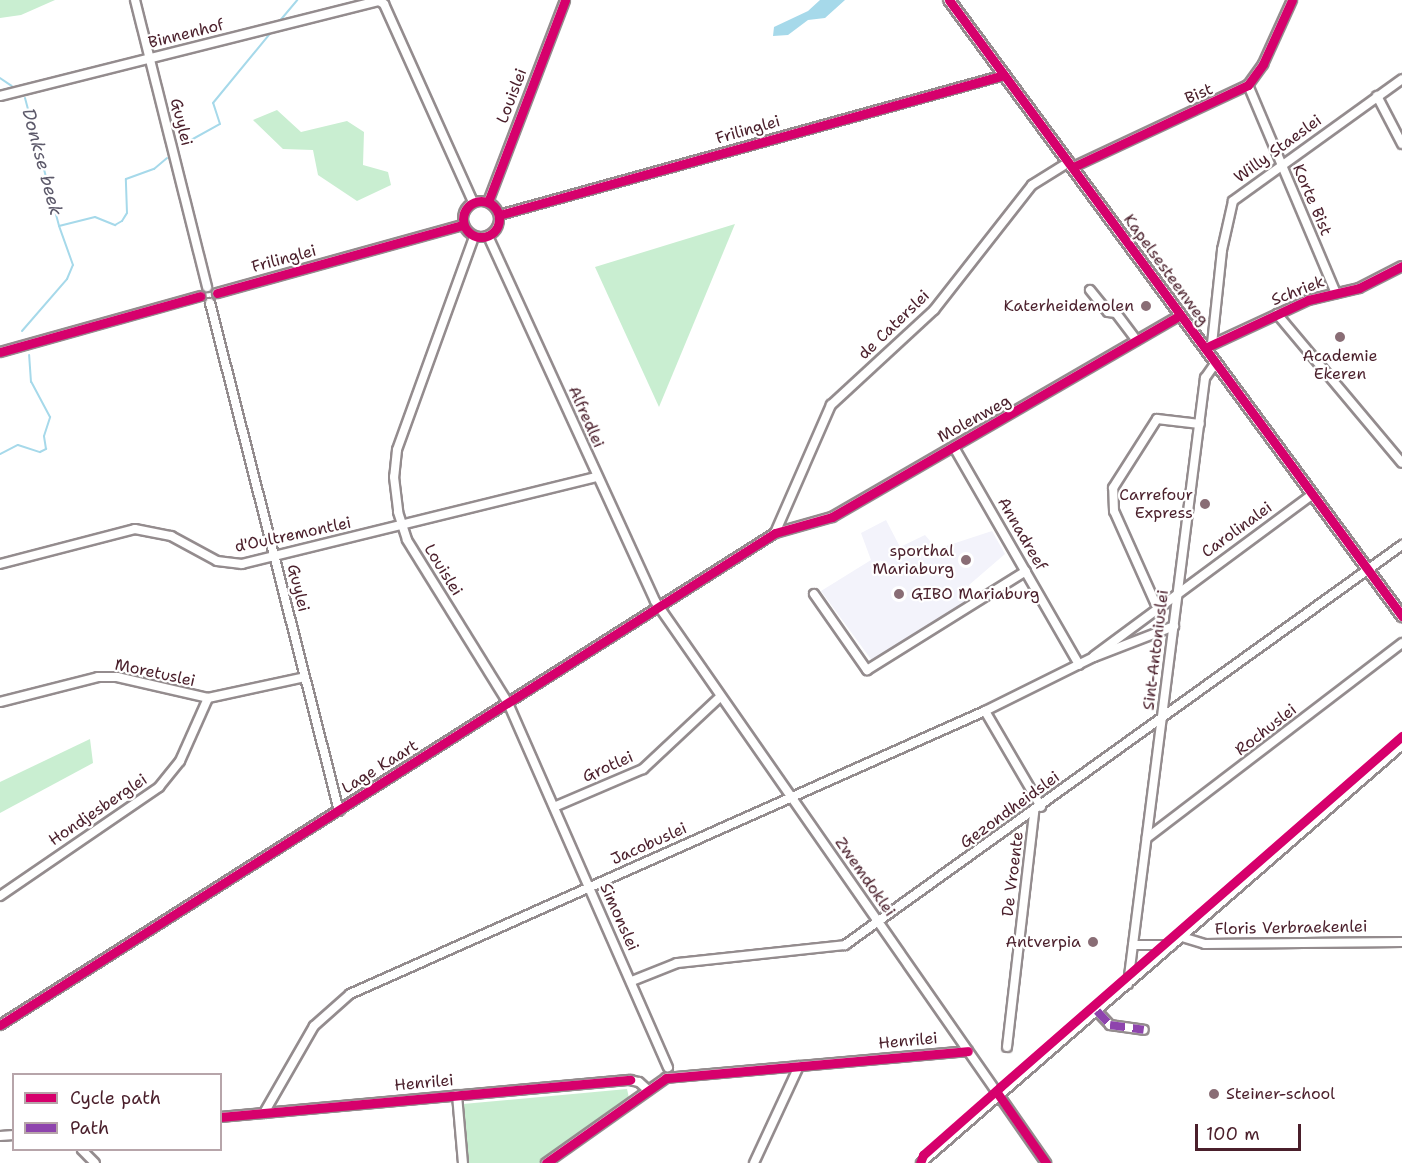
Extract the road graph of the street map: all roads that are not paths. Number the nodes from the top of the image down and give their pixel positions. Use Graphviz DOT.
graph roads {
  1 [pos="135,0"];
  2 [pos="564,0"];
  3 [pos="949,0"];
  4 [pos="1292,0"];
  5 [pos="150,59"];
  6 [pos="1004,75"];
  7 [pos="1402,79"];
  8 [pos="1248,85"];
  9 [pos="0,96"];
  10 [pos="1377,96"];
  11 [pos="1402,144"];
  12 [pos="1280,164"];
  13 [pos="1071,165"];
  14 [pos="473,202"];
  15 [pos="488,202"];
  16 [pos="499,215"];
  17 [pos="463,225"];
  18 [pos="488,236"];
  19 [pos="474,237"];
  20 [pos="1402,266"];
  21 [pos="207,287"];
  22 [pos="1090,290"];
  23 [pos="217,293"];
  24 [pos="1335,293"];
  25 [pos="200,296"];
  26 [pos="210,303"];
  27 [pos="1277,314"];
  28 [pos="1180,315"];
  29 [pos="1136,340"];
  30 [pos="1209,346"];
  31 [pos="0,352"];
  32 [pos="1216,362"];
  33 [pos="1200,424"];
  34 [pos="955,449"];
  35 [pos="1402,463"];
  36 [pos="597,477"];
  37 [pos="1313,494"];
  38 [pos="401,525"];
  39 [pos="775,533"];
  40 [pos="1402,545"];
  41 [pos="275,557"];
  42 [pos="0,564"];
  43 [pos="1368,569"];
  44 [pos="1026,571"];
  45 [pos="1179,591"];
  46 [pos="814,594"];
  47 [pos="1157,606"];
  48 [pos="660,608"];
  49 [pos="1402,616"];
  50 [pos="1174,626"];
  51 [pos="1402,643"];
  52 [pos="1094,657"];
  53 [pos="1079,665"];
  54 [pos="304,677"];
  55 [pos="720,697"];
  56 [pos="208,698"];
  57 [pos="0,702"];
  58 [pos="508,703"];
  59 [pos="985,711"];
  60 [pos="1162,719"];
  61 [pos="1402,745"];
  62 [pos="790,797"];
  63 [pos="554,807"];
  64 [pos="1037,809"];
  65 [pos="339,811"];
  66 [pos="1147,838"];
  67 [pos="589,887"];
  68 [pos="0,896"];
  69 [pos="879,923"];
  70 [pos="1182,937"];
  71 [pos="1402,942"];
  72 [pos="1133,945"];
  73 [pos="1172,945"];
  74 [pos="632,981"];
  75 [pos="1128,984"];
  76 [pos="1097,1011"];
  77 [pos="0,1024"];
  78 [pos="1144,1030"];
  79 [pos="1007,1047"];
  80 [pos="968,1051"];
  81 [pos="668,1066"];
  82 [pos="799,1066"];
  83 [pos="648,1090"];
  84 [pos="457,1095"];
  85 [pos="999,1096"];
  86 [pos="264,1113"];
  87 [pos="222,1117"];
  88 [pos="84,1151"];
  89 [pos="95,1163"];
  90 [pos="463,1163"];
  91 [pos="546,1163"];
  92 [pos="754,1163"];
  93 [pos="921,1163"];
  94 [pos="1046,1163"];
  1 -- 5 [label="street, Guylei"];
  2 -- 15 [label="street, Louislei"];
  3 -- 6 [label="main road, Kapelsesteenweg"];
  4 -- 8 [label="street"];
  5 -- 9 [label="street, Binnenhof"];
  5 -- 14 [label="street, Binnenhof"];
  5 -- 21 [label="street, Guylei"];
  6 -- 13 [label="main road, Kapelsesteenweg"];
  6 -- 16 [label="street, Frilinglei"];
  7 -- 10 [label="street, Willy Staeslei"];
  8 -- 12 [label="street, Korte Bist"];
  8 -- 13 [label="street, Bist"];
  10 -- 11 [label="street"];
  10 -- 12 [label="street, Willy Staeslei"];
  12 -- 24 [label="street, Korte Bist"];
  12 -- 30 [label="street, Willy Staeslei"];
  13 -- 28 [label="main road, Kapelsesteenweg"];
  13 -- 39 [label="street, de Caterslei"];
  14 -- 15 [label="street"];
  14 -- 17 [label="street"];
  15 -- 16 [label="street"];
  16 -- 18 [label="street"];
  17 -- 19 [label="street"];
  17 -- 23 [label="street, Frilinglei"];
  18 -- 19 [label="street"];
  18 -- 36 [label="street, Alfredlei"];
  19 -- 38 [label="street, Louislei"];
  20 -- 24 [label="street, Schriek"];
  21 -- 23 [label="street"];
  21 -- 25 [label="street"];
  22 -- 29 [label="street"];
  23 -- 26 [label="street"];
  24 -- 27 [label="street, Schriek"];
  25 -- 26 [label="street"];
  25 -- 31 [label="street"];
  26 -- 41 [label="street, Guylei"];
  27 -- 30 [label="street, Schriek"];
  27 -- 35 [label="street"];
  28 -- 29 [label="street, Molenweg"];
  28 -- 30 [label="main road, Kapelsesteenweg"];
  29 -- 34 [label="street, Molenweg"];
  30 -- 32 [label="main road, Kapelsesteenweg"];
  32 -- 33 [label="street, Sint-Antoniuslei"];
  32 -- 37 [label="main road, Kapelsesteenweg"];
  33 -- 45 [label="street, Sint-Antoniuslei"];
  33 -- 47 [label="street"];
  34 -- 39 [label="street, Molenweg"];
  34 -- 44 [label="street, Annadreef"];
  36 -- 38 [label="street, d'Oultremontlei"];
  36 -- 48 [label="street, Alfredlei"];
  37 -- 43 [label="main road, Kapelsesteenweg"];
  37 -- 45 [label="street, Carolinalei"];
  38 -- 41 [label="street, d'Oultremontlei"];
  38 -- 58 [label="street, Louislei"];
  39 -- 48 [label="street, Lage Kaart"];
  40 -- 43 [label="street, Gezondheidslei"];
  41 -- 42 [label="street, d'Oultremontlei"];
  41 -- 54 [label="street, Guylei"];
  43 -- 49 [label="main road, Kapelsesteenweg"];
  43 -- 60 [label="street, Gezondheidslei"];
  44 -- 46 [label="street"];
  44 -- 53 [label="street, Annadreef"];
  45 -- 47 [label="street, Jacobuslei"];
  45 -- 50 [label="street, Sint-Antoniuslei"];
  47 -- 52 [label="street, Jacobuslei"];
  48 -- 55 [label="street, Zwemdoklei"];
  48 -- 58 [label="street, Lage Kaart"];
  50 -- 52 [label="street, Jacobuslei"];
  50 -- 60 [label="street, Sint-Antoniuslei"];
  51 -- 66 [label="street, Rochuslei"];
  52 -- 53 [label="street, Jacobuslei"];
  53 -- 59 [label="street, Jacobuslei"];
  54 -- 56 [label="street, Moretuslei"];
  54 -- 65 [label="street, Guylei"];
  55 -- 62 [label="street, Zwemdoklei"];
  55 -- 63 [label="street, Grotlei"];
  56 -- 57 [label="street, Moretuslei"];
  56 -- 68 [label="street, Hondjesberglei"];
  58 -- 63 [label="street, Simonslei"];
  58 -- 65 [label="street, Lage Kaart"];
  59 -- 62 [label="street, Jacobuslei"];
  59 -- 64 [label="street"];
  60 -- 64 [label="street, Gezondheidslei"];
  60 -- 66 [label="street, Sint-Antoniuslei"];
  61 -- 70 [label="street"];
  62 -- 67 [label="street, Jacobuslei"];
  62 -- 69 [label="street, Zwemdoklei"];
  63 -- 67 [label="street, Simonslei"];
  64 -- 69 [label="street, Gezondheidslei"];
  64 -- 79 [label="street, De Vroente"];
  65 -- 77 [label="street, Lage Kaart"];
  66 -- 72 [label="street, Sint-Antoniuslei"];
  67 -- 74 [label="street, Simonslei"];
  67 -- 86 [label="street, Jacobuslei"];
  69 -- 74 [label="street, Gezondheidslei"];
  69 -- 80 [label="street, Zwemdoklei"];
  70 -- 71 [label="street, Floris Verbraekenlei"];
  70 -- 73 [label="street"];
  72 -- 73 [label="street"];
  72 -- 75 [label="street, Sint-Antoniuslei"];
  73 -- 75 [label="street"];
  74 -- 81 [label="street, Simonslei"];
  75 -- 76 [label="street"];
  76 -- 78 [label="street"];
  76 -- 85 [label="street"];
  80 -- 82 [label="street, Henrilei"];
  80 -- 85 [label="street, Zwemdoklei"];
  82 -- 83 [label="street, Henrilei"];
  82 -- 92 [label="street"];
  83 -- 84 [label="street, Henrilei"];
  83 -- 91 [label="street"];
  84 -- 86 [label="street, Henrilei"];
  84 -- 90 [label="street"];
  85 -- 93 [label="street"];
  85 -- 94 [label="street, Zwemdoklei"];
  86 -- 87 [label="street, Henrilei"];
  88 -- 89 [label="street"];
}
